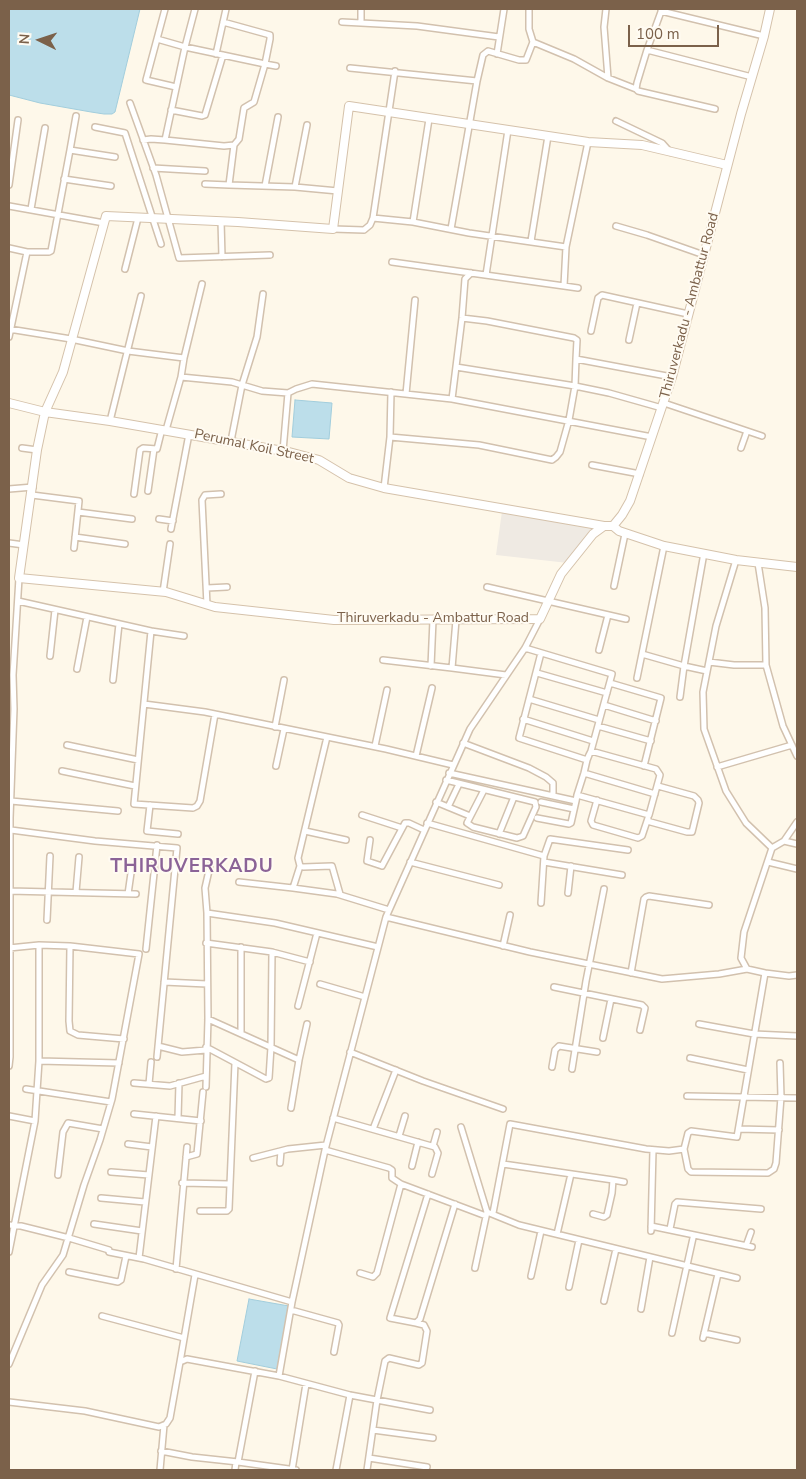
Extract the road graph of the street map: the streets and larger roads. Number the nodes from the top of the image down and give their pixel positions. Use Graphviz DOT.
graph roads {
  1 [pos="164,9"];
  2 [pos="194,9"];
  3 [pos="226,9"];
  4 [pos="361,9"];
  5 [pos="504,9"];
  6 [pos="529,9"];
  7 [pos="606,9"];
  8 [pos="770,9"];
  9 [pos="661,10"];
  10 [pos="223,22"];
  11 [pos="342,22"];
  12 [pos="361,23"];
  13 [pos="764,36"];
  14 [pos="500,37"];
  15 [pos="156,39"];
  16 [pos="533,42"];
  17 [pos="185,47"];
  18 [pos="647,50"];
  19 [pos="216,54"];
  20 [pos="497,54"];
  21 [pos="223,55"];
  22 [pos="265,64"];
  23 [pos="276,66"];
  24 [pos="350,68"];
  25 [pos="395,72"];
  26 [pos="752,77"];
  27 [pos="608,78"];
  28 [pos="477,81"];
  29 [pos="176,87"];
  30 [pos="636,89"];
  31 [pos="130,103"];
  32 [pos="715,109"];
  33 [pos="171,110"];
  34 [pos="388,112"];
  35 [pos="76,116"];
  36 [pos="278,117"];
  37 [pos="429,119"];
  38 [pos="18,120"];
  39 [pos="616,120"];
  40 [pos="469,124"];
  41 [pos="307,125"];
  42 [pos="95,127"];
  43 [pos="44,128"];
  44 [pos="508,130"];
  45 [pos="548,136"];
  46 [pos="143,140"];
  47 [pos="165,140"];
  48 [pos="588,142"];
  49 [pos="234,145"];
  50 [pos="70,150"];
  51 [pos="670,152"];
  52 [pos="115,157"];
  53 [pos="728,165"];
  54 [pos="153,168"];
  55 [pos="205,171"];
  56 [pos="64,179"];
  57 [pos="205,184"];
  58 [pos="229,185"];
  59 [pos="9,186"];
  60 [pos="111,186"];
  61 [pos="265,186"];
  62 [pos="295,187"];
  63 [pos="338,191"];
  64 [pos="9,206"];
  65 [pos="32,209"];
  66 [pos="58,214"];
  67 [pos="138,218"];
  68 [pos="154,218"];
  69 [pos="373,218"];
  70 [pos="167,219"];
  71 [pos="222,221"];
  72 [pos="413,222"];
  73 [pos="104,224"];
  74 [pos="616,226"];
  75 [pos="333,229"];
  76 [pos="451,229"];
  77 [pos="492,236"];
  78 [pos="531,241"];
  79 [pos="161,244"];
  80 [pos="566,247"];
  81 [pos="9,248"];
  82 [pos="27,252"];
  83 [pos="270,255"];
  84 [pos="704,255"];
  85 [pos="222,257"];
  86 [pos="392,262"];
  87 [pos="125,269"];
  88 [pos="472,273"];
  89 [pos="486,275"];
  90 [pos="202,284"];
  91 [pos="564,286"];
  92 [pos="578,288"];
  93 [pos="263,294"];
  94 [pos="141,296"];
  95 [pos="415,300"];
  96 [pos="637,302"];
  97 [pos="688,314"];
  98 [pos="462,318"];
  99 [pos="10,329"];
  100 [pos="591,331"];
  101 [pos="9,337"];
  102 [pos="71,339"];
  103 [pos="629,340"];
  104 [pos="128,351"];
  105 [pos="184,358"];
  106 [pos="576,359"];
  107 [pos="456,367"];
  108 [pos="181,377"];
  109 [pos="672,377"];
  110 [pos="242,385"];
  111 [pos="575,386"];
  112 [pos="391,392"];
  113 [pos="288,393"];
  114 [pos="406,394"];
  115 [pos="452,399"];
  116 [pos="9,403"];
  117 [pos="663,405"];
  118 [pos="45,412"];
  119 [pos="569,420"];
  120 [pos="110,421"];
  121 [pos="164,430"];
  122 [pos="746,431"];
  123 [pos="189,434"];
  124 [pos="762,436"];
  125 [pos="390,437"];
  126 [pos="652,437"];
  127 [pos="231,441"];
  128 [pos="22,448"];
  129 [pos="740,448"];
  130 [pos="154,449"];
  131 [pos="37,450"];
  132 [pos="283,451"];
  133 [pos="592,465"];
  134 [pos="640,474"];
  135 [pos="384,488"];
  136 [pos="9,489"];
  137 [pos="148,490"];
  138 [pos="32,491"];
  139 [pos="134,494"];
  140 [pos="221,494"];
  141 [pos="78,512"];
  142 [pos="132,519"];
  143 [pos="159,519"];
  144 [pos="172,521"];
  145 [pos="608,526"];
  146 [pos="171,529"];
  147 [pos="625,534"];
  148 [pos="75,537"];
  149 [pos="9,543"];
  150 [pos="125,544"];
  151 [pos="170,544"];
  152 [pos="24,545"];
  153 [pos="664,546"];
  154 [pos="74,548"];
  155 [pos="704,553"];
  156 [pos="736,560"];
  157 [pos="758,563"];
  158 [pos="797,567"];
  159 [pos="19,578"];
  160 [pos="614,586"];
  161 [pos="487,587"];
  162 [pos="207,588"];
  163 [pos="227,588"];
  164 [pos="163,592"];
  165 [pos="18,601"];
  166 [pos="548,601"];
  167 [pos="208,604"];
  168 [pos="56,610"];
  169 [pos="608,615"];
  170 [pos="87,617"];
  171 [pos="540,619"];
  172 [pos="626,619"];
  173 [pos="433,620"];
  174 [pos="456,620"];
  175 [pos="119,624"];
  176 [pos="151,631"];
  177 [pos="184,636"];
  178 [pos="525,648"];
  179 [pos="599,650"];
  180 [pos="541,653"];
  181 [pos="642,654"];
  182 [pos="50,656"];
  183 [pos="384,660"];
  184 [pos="709,662"];
  185 [pos="766,665"];
  186 [pos="431,666"];
  187 [pos="684,666"];
  188 [pos="452,668"];
  189 [pos="77,669"];
  190 [pos="707,670"];
  191 [pos="537,673"];
  192 [pos="506,675"];
  193 [pos="637,678"];
  194 [pos="113,680"];
  195 [pos="284,680"];
  196 [pos="610,683"];
  197 [pos="432,688"];
  198 [pos="387,690"];
  199 [pos="608,693"];
  200 [pos="680,697"];
  201 [pos="529,699"];
  202 [pos="144,704"];
  203 [pos="604,705"];
  204 [pos="215,714"];
  205 [pos="523,719"];
  206 [pos="599,720"];
  207 [pos="656,721"];
  208 [pos="598,726"];
  209 [pos="275,727"];
  210 [pos="284,729"];
  211 [pos="327,737"];
  212 [pos="593,741"];
  213 [pos="651,741"];
  214 [pos="463,742"];
  215 [pos="67,745"];
  216 [pos="374,746"];
  217 [pos="792,746"];
  218 [pos="591,752"];
  219 [pos="416,756"];
  220 [pos="797,756"];
  221 [pos="138,760"];
  222 [pos="588,760"];
  223 [pos="453,764"];
  224 [pos="276,766"];
  225 [pos="644,766"];
  226 [pos="717,767"];
  227 [pos="62,771"];
  228 [pos="449,773"];
  229 [pos="584,773"];
  230 [pos="446,780"];
  231 [pos="459,784"];
  232 [pos="135,786"];
  233 [pos="658,786"];
  234 [pos="484,790"];
  235 [pos="655,794"];
  236 [pos="553,796"];
  237 [pos="514,797"];
  238 [pos="576,798"];
  239 [pos="597,800"];
  240 [pos="11,801"];
  241 [pos="436,802"];
  242 [pos="541,802"];
  243 [pos="150,805"];
  244 [pos="448,807"];
  245 [pos="574,809"];
  246 [pos="118,811"];
  247 [pos="362,815"];
  248 [pos="470,816"];
  249 [pos="537,818"];
  250 [pos="648,818"];
  251 [pos="797,822"];
  252 [pos="427,823"];
  253 [pos="402,828"];
  254 [pos="424,830"];
  255 [pos="305,831"];
  256 [pos="10,832"];
  257 [pos="178,834"];
  258 [pos="499,834"];
  259 [pos="346,840"];
  260 [pos="370,840"];
  261 [pos="784,841"];
  262 [pos="797,844"];
  263 [pos="157,845"];
  264 [pos="772,848"];
  265 [pos="628,850"];
  266 [pos="50,856"];
  267 [pos="10,857"];
  268 [pos="79,857"];
  269 [pos="544,859"];
  270 [pos="410,862"];
  271 [pos="768,862"];
  272 [pos="132,866"];
  273 [pos="210,866"];
  274 [pos="300,866"];
  275 [pos="571,866"];
  276 [pos="797,868"];
  277 [pos="622,876"];
  278 [pos="239,882"];
  279 [pos="499,885"];
  280 [pos="292,888"];
  281 [pos="604,889"];
  282 [pos="10,891"];
  283 [pos="48,891"];
  284 [pos="76,892"];
  285 [pos="568,893"];
  286 [pos="128,894"];
  287 [pos="136,894"];
  288 [pos="340,894"];
  289 [pos="541,903"];
  290 [pos="709,905"];
  291 [pos="389,910"];
  292 [pos="207,913"];
  293 [pos="510,915"];
  294 [pos="386,917"];
  295 [pos="10,919"];
  296 [pos="46,920"];
  297 [pos="318,933"];
  298 [pos="206,943"];
  299 [pos="39,945"];
  300 [pos="70,946"];
  301 [pos="241,946"];
  302 [pos="503,946"];
  303 [pos="378,947"];
  304 [pos="10,948"];
  305 [pos="146,949"];
  306 [pos="272,952"];
  307 [pos="310,962"];
  308 [pos="590,964"];
  309 [pos="747,969"];
  310 [pos="632,973"];
  311 [pos="765,973"];
  312 [pos="797,975"];
  313 [pos="10,976"];
  314 [pos="164,982"];
  315 [pos="207,984"];
  316 [pos="320,984"];
  317 [pos="554,987"];
  318 [pos="585,994"];
  319 [pos="365,997"];
  320 [pos="611,999"];
  321 [pos="10,1004"];
  322 [pos="298,1006"];
  323 [pos="208,1019"];
  324 [pos="307,1024"];
  325 [pos="699,1024"];
  326 [pos="640,1030"];
  327 [pos="241,1033"];
  328 [pos="754,1034"];
  329 [pos="797,1036"];
  330 [pos="124,1038"];
  331 [pos="603,1038"];
  332 [pos="158,1046"];
  333 [pos="271,1047"];
  334 [pos="206,1048"];
  335 [pos="576,1049"];
  336 [pos="350,1052"];
  337 [pos="598,1052"];
  338 [pos="157,1057"];
  339 [pos="690,1058"];
  340 [pos="299,1060"];
  341 [pos="39,1061"];
  342 [pos="151,1062"];
  343 [pos="235,1062"];
  344 [pos="119,1063"];
  345 [pos="780,1063"];
  346 [pos="9,1066"];
  347 [pos="552,1066"];
  348 [pos="572,1069"];
  349 [pos="396,1070"];
  350 [pos="748,1070"];
  351 [pos="206,1076"];
  352 [pos="134,1083"];
  353 [pos="179,1083"];
  354 [pos="149,1084"];
  355 [pos="26,1089"];
  356 [pos="37,1090"];
  357 [pos="687,1096"];
  358 [pos="744,1097"];
  359 [pos="781,1097"];
  360 [pos="797,1098"];
  361 [pos="111,1102"];
  362 [pos="291,1108"];
  363 [pos="503,1109"];
  364 [pos="134,1114"];
  365 [pos="9,1116"];
  366 [pos="156,1116"];
  367 [pos="405,1116"];
  368 [pos="178,1118"];
  369 [pos="333,1118"];
  370 [pos="35,1121"];
  371 [pos="201,1121"];
  372 [pos="462,1127"];
  373 [pos="103,1129"];
  374 [pos="373,1129"];
  375 [pos="739,1129"];
  376 [pos="779,1130"];
  377 [pos="437,1132"];
  378 [pos="398,1136"];
  379 [pos="418,1142"];
  380 [pos="128,1144"];
  381 [pos="434,1146"];
  382 [pos="152,1147"];
  383 [pos="186,1147"];
  384 [pos="325,1148"];
  385 [pos="684,1149"];
  386 [pos="653,1150"];
  387 [pos="281,1151"];
  388 [pos="186,1157"];
  389 [pos="253,1158"];
  390 [pos="280,1164"];
  391 [pos="503,1164"];
  392 [pos="412,1166"];
  393 [pos="111,1172"];
  394 [pos="432,1174"];
  395 [pos="571,1174"];
  396 [pos="58,1175"];
  397 [pos="149,1175"];
  398 [pos="613,1180"];
  399 [pos="624,1182"];
  400 [pos="182,1183"];
  401 [pos="230,1184"];
  402 [pos="401,1184"];
  403 [pos="428,1194"];
  404 [pos="101,1198"];
  405 [pos="146,1202"];
  406 [pos="455,1204"];
  407 [pos="762,1209"];
  408 [pos="200,1211"];
  409 [pos="493,1213"];
  410 [pos="486,1214"];
  411 [pos="593,1214"];
  412 [pos="94,1224"];
  413 [pos="11,1226"];
  414 [pos="670,1229"];
  415 [pos="142,1231"];
  416 [pos="542,1231"];
  417 [pos="751,1232"];
  418 [pos="557,1234"];
  419 [pos="69,1238"];
  420 [pos="693,1238"];
  421 [pos="579,1240"];
  422 [pos="616,1249"];
  423 [pos="9,1252"];
  424 [pos="126,1256"];
  425 [pos="650,1257"];
  426 [pos="139,1258"];
  427 [pos="686,1266"];
  428 [pos="476,1268"];
  429 [pos="176,1269"];
  430 [pos="69,1272"];
  431 [pos="360,1273"];
  432 [pos="195,1274"];
  433 [pos="718,1274"];
  434 [pos="531,1276"];
  435 [pos="737,1278"];
  436 [pos="569,1287"];
  437 [pos="604,1301"];
  438 [pos="292,1302"];
  439 [pos="642,1309"];
  440 [pos="291,1310"];
  441 [pos="102,1316"];
  442 [pos="416,1323"];
  443 [pos="672,1333"];
  444 [pos="184,1338"];
  445 [pos="737,1340"];
  446 [pos="334,1352"];
  447 [pos="180,1362"];
  448 [pos="9,1364"];
  449 [pos="255,1371"];
  450 [pos="279,1376"];
  451 [pos="306,1384"];
  452 [pos="350,1395"];
  453 [pos="377,1400"];
  454 [pos="9,1402"];
  455 [pos="430,1410"];
  456 [pos="164,1425"];
  457 [pos="372,1430"];
  458 [pos="433,1438"];
  459 [pos="162,1451"];
  460 [pos="369,1458"];
  461 [pos="237,1462"];
  462 [pos="427,1467"];
  463 [pos="160,1470"];
  464 [pos="235,1470"];
  465 [pos="293,1470"];
  466 [pos="336,1470"];
  467 [pos="367,1470"];
  1 -- 15 [label="street"];
  2 -- 17 [label="street"];
  3 -- 10 [label="street"];
  4 -- 12 [label="street"];
  5 -- 14 [label="street"];
  6 -- 16 [label="street"];
  7 -- 27 [label="street"];
  8 -- 13 [label="street, Thiruverkadu - Ambattur Road"];
  9 -- 13 [label="street"];
  9 -- 18 [label="street"];
  10 -- 19 [label="street"];
  10 -- 22 [label="street"];
  11 -- 12 [label="street"];
  12 -- 14 [label="street"];
  13 -- 26 [label="street, Thiruverkadu - Ambattur Road"];
  14 -- 20 [label="street"];
  15 -- 17 [label="street"];
  15 -- 29 [label="street"];
  16 -- 20 [label="street"];
  16 -- 27 [label="street"];
  17 -- 19 [label="street"];
  17 -- 29 [label="street"];
  18 -- 26 [label="street"];
  18 -- 30 [label="street"];
  19 -- 21 [label="street"];
  20 -- 28 [label="street"];
  21 -- 22 [label="street"];
  21 -- 33 [label="street"];
  22 -- 23 [label="street"];
  22 -- 49 [label="street"];
  24 -- 25 [label="street"];
  25 -- 28 [label="street"];
  25 -- 34 [label="street"];
  26 -- 53 [label="street, Thiruverkadu - Ambattur Road"];
  27 -- 30 [label="street"];
  28 -- 40 [label="street"];
  29 -- 33 [label="street"];
  30 -- 32 [label="street"];
  31 -- 46 [label="street"];
  33 -- 47 [label="street"];
  34 -- 37 [label="street"];
  34 -- 63 [label="street"];
  34 -- 69 [label="street"];
  35 -- 50 [label="street"];
  36 -- 61 [label="street"];
  37 -- 40 [label="street"];
  37 -- 72 [label="street"];
  38 -- 59 [label="street"];
  39 -- 51 [label="street"];
  40 -- 44 [label="street"];
  40 -- 76 [label="street"];
  41 -- 62 [label="street"];
  42 -- 68 [label="street"];
  43 -- 65 [label="street"];
  44 -- 45 [label="street"];
  44 -- 77 [label="street"];
  45 -- 48 [label="street"];
  45 -- 78 [label="street"];
  46 -- 47 [label="street"];
  46 -- 54 [label="street"];
  47 -- 49 [label="street"];
  48 -- 51 [label="street"];
  48 -- 80 [label="street"];
  49 -- 58 [label="street"];
  50 -- 52 [label="street"];
  50 -- 56 [label="street"];
  51 -- 53 [label="street"];
  53 -- 84 [label="street, Thiruverkadu - Ambattur Road"];
  54 -- 55 [label="street"];
  54 -- 70 [label="street"];
  56 -- 60 [label="street"];
  56 -- 66 [label="street"];
  57 -- 58 [label="street"];
  58 -- 61 [label="street"];
  61 -- 62 [label="street"];
  62 -- 63 [label="street"];
  63 -- 75 [label="street"];
  64 -- 65 [label="street"];
  65 -- 66 [label="street"];
  66 -- 73 [label="street"];
  66 -- 82 [label="street"];
  67 -- 68 [label="street"];
  67 -- 73 [label="street"];
  67 -- 87 [label="street"];
  68 -- 70 [label="street"];
  68 -- 79 [label="street"];
  69 -- 72 [label="street"];
  69 -- 75 [label="street"];
  70 -- 71 [label="street"];
  70 -- 85 [label="street"];
  71 -- 75 [label="street"];
  71 -- 85 [label="street"];
  72 -- 76 [label="street"];
  73 -- 102 [label="street"];
  74 -- 84 [label="street"];
  76 -- 77 [label="street"];
  77 -- 78 [label="street"];
  77 -- 89 [label="street"];
  78 -- 80 [label="street"];
  80 -- 91 [label="street"];
  81 -- 82 [label="street"];
  82 -- 99 [label="street"];
  83 -- 85 [label="street"];
  84 -- 97 [label="street, Thiruverkadu - Ambattur Road"];
  86 -- 88 [label="street"];
  88 -- 89 [label="street"];
  88 -- 98 [label="street"];
  89 -- 91 [label="street"];
  90 -- 105 [label="street"];
  91 -- 92 [label="street"];
  93 -- 110 [label="street"];
  94 -- 104 [label="street"];
  95 -- 114 [label="street"];
  96 -- 97 [label="street"];
  96 -- 100 [label="street"];
  96 -- 103 [label="street"];
  97 -- 109 [label="street, Thiruverkadu - Ambattur Road"];
  98 -- 106 [label="street"];
  98 -- 107 [label="street"];
  99 -- 101 [label="street"];
  99 -- 102 [label="street"];
  102 -- 104 [label="street"];
  102 -- 118 [label="street"];
  104 -- 105 [label="street"];
  104 -- 120 [label="street"];
  105 -- 108 [label="street"];
  106 -- 109 [label="street"];
  106 -- 111 [label="street"];
  107 -- 111 [label="street"];
  107 -- 115 [label="street"];
  108 -- 110 [label="street"];
  108 -- 121 [label="street"];
  109 -- 117 [label="street, Thiruverkadu - Ambattur Road"];
  110 -- 113 [label="street"];
  110 -- 127 [label="street"];
  111 -- 117 [label="street"];
  111 -- 119 [label="street"];
  112 -- 113 [label="street"];
  112 -- 114 [label="street"];
  112 -- 125 [label="street"];
  113 -- 132 [label="street"];
  114 -- 115 [label="street"];
  115 -- 119 [label="street"];
  116 -- 118 [label="street"];
  117 -- 122 [label="street"];
  117 -- 126 [label="street, Thiruverkadu - Ambattur Road"];
  118 -- 120 [label="street, Perumal Koil Street"];
  118 -- 131 [label="street"];
  119 -- 125 [label="street"];
  119 -- 126 [label="street"];
  120 -- 121 [label="street, Perumal Koil Street"];
  121 -- 123 [label="street, Perumal Koil Street"];
  121 -- 130 [label="street"];
  122 -- 124 [label="street"];
  122 -- 129 [label="street"];
  123 -- 127 [label="street, Perumal Koil Street"];
  123 -- 144 [label="street"];
  125 -- 135 [label="street"];
  126 -- 134 [label="street, Thiruverkadu - Ambattur Road"];
  127 -- 132 [label="street, Perumal Koil Street"];
  128 -- 131 [label="street"];
  130 -- 137 [label="street"];
  130 -- 139 [label="street"];
  131 -- 138 [label="street"];
  132 -- 135 [label="street, Perumal Koil Street"];
  133 -- 134 [label="street"];
  134 -- 145 [label="street, Thiruverkadu - Ambattur Road"];
  135 -- 145 [label="street, Perumal Koil Street"];
  136 -- 138 [label="street"];
  138 -- 141 [label="street"];
  138 -- 152 [label="street"];
  140 -- 162 [label="street"];
  141 -- 142 [label="street"];
  141 -- 148 [label="street"];
  143 -- 144 [label="street"];
  144 -- 146 [label="street"];
  145 -- 147 [label="street"];
  145 -- 166 [label="street, Thiruverkadu - Ambattur Road"];
  147 -- 153 [label="street"];
  147 -- 160 [label="street"];
  148 -- 150 [label="street"];
  148 -- 154 [label="street"];
  149 -- 152 [label="street"];
  151 -- 164 [label="street"];
  152 -- 159 [label="street"];
  153 -- 155 [label="street"];
  153 -- 181 [label="street"];
  155 -- 156 [label="street"];
  155 -- 187 [label="street"];
  156 -- 157 [label="street"];
  156 -- 184 [label="street"];
  157 -- 158 [label="street"];
  157 -- 185 [label="street"];
  159 -- 164 [label="street, Thiruverkadu - Ambattur Road"];
  159 -- 165 [label="street"];
  161 -- 166 [label="street"];
  162 -- 163 [label="street"];
  162 -- 167 [label="street"];
  164 -- 167 [label="street, Thiruverkadu - Ambattur Road"];
  165 -- 168 [label="street"];
  165 -- 240 [label="street"];
  166 -- 169 [label="street"];
  166 -- 171 [label="street, Thiruverkadu - Ambattur Road"];
  167 -- 173 [label="street, Thiruverkadu - Ambattur Road"];
  168 -- 170 [label="street"];
  168 -- 182 [label="street"];
  169 -- 172 [label="street"];
  169 -- 179 [label="street"];
  170 -- 175 [label="street"];
  170 -- 189 [label="street"];
  171 -- 174 [label="street, Thiruverkadu - Ambattur Road"];
  171 -- 178 [label="street"];
  173 -- 174 [label="street, Thiruverkadu - Ambattur Road"];
  173 -- 186 [label="street"];
  174 -- 188 [label="street"];
  175 -- 176 [label="street"];
  175 -- 194 [label="street"];
  176 -- 177 [label="street"];
  176 -- 202 [label="street"];
  178 -- 180 [label="street"];
  178 -- 192 [label="street"];
  180 -- 191 [label="street"];
  180 -- 196 [label="street"];
  181 -- 187 [label="street"];
  181 -- 193 [label="street"];
  183 -- 186 [label="street"];
  184 -- 185 [label="street"];
  184 -- 190 [label="street"];
  185 -- 217 [label="street"];
  186 -- 188 [label="street"];
  187 -- 190 [label="street"];
  187 -- 200 [label="street"];
  188 -- 192 [label="street"];
  190 -- 226 [label="street"];
  191 -- 199 [label="street"];
  191 -- 201 [label="street"];
  192 -- 214 [label="street"];
  195 -- 209 [label="street"];
  196 -- 199 [label="street"];
  196 -- 207 [label="street"];
  197 -- 219 [label="street"];
  198 -- 216 [label="street"];
  199 -- 203 [label="street"];
  201 -- 205 [label="street"];
  201 -- 206 [label="street"];
  202 -- 204 [label="street"];
  202 -- 221 [label="street"];
  203 -- 206 [label="street"];
  203 -- 207 [label="street"];
  204 -- 209 [label="street"];
  204 -- 243 [label="street"];
  205 -- 212 [label="street"];
  205 -- 222 [label="street"];
  206 -- 208 [label="street"];
  207 -- 213 [label="street"];
  208 -- 212 [label="street"];
  208 -- 213 [label="street"];
  209 -- 210 [label="street"];
  210 -- 211 [label="street"];
  210 -- 224 [label="street"];
  211 -- 216 [label="street"];
  211 -- 255 [label="street"];
  212 -- 218 [label="street"];
  213 -- 225 [label="street"];
  214 -- 223 [label="street"];
  214 -- 236 [label="street"];
  215 -- 221 [label="street"];
  216 -- 219 [label="street"];
  217 -- 220 [label="street"];
  217 -- 226 [label="street"];
  218 -- 222 [label="street"];
  218 -- 225 [label="street"];
  219 -- 223 [label="street"];
  221 -- 232 [label="street"];
  222 -- 229 [label="street"];
  223 -- 228 [label="street"];
  225 -- 233 [label="street"];
  226 -- 264 [label="street"];
  227 -- 232 [label="street"];
  228 -- 230 [label="street"];
  228 -- 236 [label="street"];
  229 -- 235 [label="street"];
  229 -- 238 [label="street"];
  230 -- 231 [label="street"];
  230 -- 241 [label="street"];
  231 -- 234 [label="street"];
  231 -- 244 [label="street"];
  232 -- 243 [label="street"];
  233 -- 235 [label="street"];
  233 -- 250 [label="street"];
  234 -- 237 [label="street"];
  234 -- 248 [label="street"];
  235 -- 250 [label="street"];
  236 -- 238 [label="street"];
  237 -- 258 [label="street"];
  237 -- 258 [label="street"];
  238 -- 239 [label="street"];
  238 -- 245 [label="street"];
  239 -- 250 [label="street"];
  239 -- 250 [label="street"];
  240 -- 246 [label="street"];
  240 -- 256 [label="street"];
  241 -- 244 [label="street"];
  241 -- 252 [label="street"];
  242 -- 245 [label="street"];
  243 -- 257 [label="street"];
  244 -- 248 [label="street"];
  245 -- 249 [label="street"];
  247 -- 253 [label="street"];
  248 -- 258 [label="street"];
  251 -- 261 [label="street"];
  252 -- 254 [label="street"];
  252 -- 269 [label="street"];
  253 -- 254 [label="street"];
  253 -- 260 [label="street"];
  254 -- 270 [label="street"];
  255 -- 259 [label="street"];
  255 -- 274 [label="street"];
  256 -- 263 [label="street"];
  256 -- 267 [label="street"];
  261 -- 262 [label="street"];
  261 -- 264 [label="street"];
  263 -- 305 [label="street"];
  263 -- 314 [label="street"];
  264 -- 271 [label="street"];
  265 -- 269 [label="street"];
  266 -- 283 [label="street"];
  267 -- 282 [label="street"];
  268 -- 284 [label="street"];
  269 -- 275 [label="street"];
  269 -- 289 [label="street"];
  270 -- 279 [label="street"];
  270 -- 291 [label="street"];
  271 -- 276 [label="street"];
  271 -- 309 [label="street"];
  272 -- 286 [label="street"];
  273 -- 292 [label="street"];
  274 -- 280 [label="street"];
  274 -- 288 [label="street"];
  275 -- 277 [label="street"];
  275 -- 285 [label="street"];
  278 -- 280 [label="street"];
  280 -- 288 [label="street"];
  281 -- 308 [label="street"];
  282 -- 283 [label="street"];
  282 -- 295 [label="street"];
  283 -- 284 [label="street"];
  283 -- 296 [label="street"];
  284 -- 286 [label="street"];
  286 -- 287 [label="street"];
  288 -- 291 [label="street"];
  290 -- 310 [label="street"];
  291 -- 294 [label="street"];
  292 -- 297 [label="street"];
  292 -- 298 [label="street"];
  293 -- 302 [label="street"];
  294 -- 302 [label="street"];
  294 -- 303 [label="street"];
  295 -- 304 [label="street"];
  297 -- 303 [label="street"];
  297 -- 307 [label="street"];
  298 -- 301 [label="street"];
  298 -- 315 [label="street"];
  299 -- 300 [label="street"];
  299 -- 304 [label="street"];
  299 -- 341 [label="street"];
  300 -- 330 [label="street"];
  300 -- 330 [label="street"];
  301 -- 306 [label="street"];
  301 -- 327 [label="street"];
  302 -- 308 [label="street"];
  303 -- 319 [label="street"];
  304 -- 313 [label="street"];
  306 -- 307 [label="street"];
  306 -- 333 [label="street"];
  307 -- 322 [label="street"];
  308 -- 310 [label="street"];
  308 -- 318 [label="street"];
  309 -- 310 [label="street"];
  309 -- 311 [label="street"];
  311 -- 312 [label="street"];
  311 -- 328 [label="street"];
  313 -- 321 [label="street"];
  314 -- 315 [label="street"];
  314 -- 332 [label="street"];
  315 -- 323 [label="street"];
  316 -- 319 [label="street"];
  317 -- 318 [label="street"];
  318 -- 320 [label="street"];
  318 -- 335 [label="street"];
  319 -- 336 [label="street"];
  320 -- 326 [label="street"];
  320 -- 331 [label="street"];
  321 -- 346 [label="street"];
  323 -- 327 [label="street"];
  323 -- 334 [label="street"];
  324 -- 340 [label="street"];
  325 -- 328 [label="street"];
  327 -- 333 [label="street"];
  328 -- 329 [label="street"];
  328 -- 350 [label="street"];
  330 -- 344 [label="street"];
  332 -- 334 [label="street"];
  332 -- 338 [label="street"];
  333 -- 340 [label="street"];
  333 -- 343 [label="street"];
  334 -- 343 [label="street"];
  334 -- 351 [label="street"];
  335 -- 337 [label="street"];
  335 -- 347 [label="street"];
  335 -- 348 [label="street"];
  336 -- 349 [label="street"];
  336 -- 369 [label="street"];
  339 -- 350 [label="street"];
  340 -- 362 [label="street"];
  341 -- 344 [label="street"];
  341 -- 356 [label="street"];
  342 -- 354 [label="street"];
  343 -- 401 [label="street"];
  344 -- 361 [label="street"];
  345 -- 359 [label="street"];
  349 -- 363 [label="street"];
  349 -- 374 [label="street"];
  350 -- 358 [label="street"];
  351 -- 353 [label="street"];
  351 -- 371 [label="street"];
  352 -- 354 [label="street"];
  353 -- 354 [label="street"];
  353 -- 368 [label="street"];
  355 -- 356 [label="street"];
  356 -- 361 [label="street"];
  356 -- 370 [label="street"];
  357 -- 358 [label="street"];
  358 -- 359 [label="street"];
  358 -- 375 [label="street"];
  359 -- 360 [label="street"];
  359 -- 376 [label="street"];
  361 -- 373 [label="street"];
  364 -- 366 [label="street"];
  365 -- 370 [label="street"];
  366 -- 368 [label="street"];
  366 -- 382 [label="street"];
  367 -- 378 [label="street"];
  368 -- 371 [label="street"];
  369 -- 374 [label="street"];
  369 -- 384 [label="street"];
  370 -- 413 [label="street"];
  371 -- 388 [label="street"];
  372 -- 410 [label="street"];
  373 -- 396 [label="street"];
  373 -- 419 [label="street"];
  374 -- 378 [label="street"];
  375 -- 376 [label="street"];
  375 -- 385 [label="street"];
  376 -- 385 [label="street"];
  377 -- 381 [label="street"];
  378 -- 379 [label="street"];
  379 -- 381 [label="street"];
  379 -- 392 [label="street"];
  380 -- 382 [label="street"];
  381 -- 394 [label="street"];
  382 -- 397 [label="street"];
  383 -- 388 [label="street"];
  384 -- 387 [label="street"];
  384 -- 402 [label="street"];
  384 -- 438 [label="street"];
  385 -- 386 [label="street"];
  386 -- 391 [label="street"];
  386 -- 414 [label="street"];
  387 -- 389 [label="street"];
  387 -- 390 [label="street"];
  388 -- 400 [label="street"];
  391 -- 395 [label="street"];
  391 -- 409 [label="street"];
  393 -- 397 [label="street"];
  395 -- 398 [label="street"];
  395 -- 418 [label="street"];
  397 -- 405 [label="street"];
  398 -- 399 [label="street"];
  398 -- 411 [label="street"];
  400 -- 401 [label="street"];
  400 -- 429 [label="street"];
  401 -- 408 [label="street"];
  402 -- 403 [label="street"];
  402 -- 431 [label="street"];
  403 -- 406 [label="street"];
  403 -- 442 [label="street"];
  404 -- 405 [label="street"];
  405 -- 415 [label="street"];
  406 -- 410 [label="street"];
  406 -- 442 [label="street"];
  407 -- 414 [label="street"];
  409 -- 410 [label="street"];
  409 -- 416 [label="street"];
  410 -- 428 [label="street"];
  412 -- 415 [label="street"];
  413 -- 419 [label="street"];
  413 -- 423 [label="street"];
  414 -- 417 [label="street"];
  415 -- 426 [label="street"];
  416 -- 418 [label="street"];
  416 -- 434 [label="street"];
  418 -- 421 [label="street"];
  419 -- 424 [label="street"];
  419 -- 448 [label="street"];
  420 -- 427 [label="street"];
  421 -- 422 [label="street"];
  421 -- 436 [label="street"];
  422 -- 425 [label="street"];
  422 -- 437 [label="street"];
  424 -- 426 [label="street"];
  424 -- 430 [label="street"];
  425 -- 427 [label="street"];
  425 -- 439 [label="street"];
  426 -- 429 [label="street"];
  427 -- 433 [label="street"];
  427 -- 443 [label="street"];
  429 -- 432 [label="street"];
  432 -- 438 [label="street"];
  432 -- 444 [label="street"];
  433 -- 435 [label="street"];
  433 -- 445 [label="street"];
  438 -- 440 [label="street"];
  440 -- 446 [label="street"];
  440 -- 450 [label="street"];
  441 -- 444 [label="street"];
  442 -- 453 [label="street"];
  444 -- 447 [label="street"];
  447 -- 449 [label="street"];
  447 -- 456 [label="street"];
  449 -- 450 [label="street"];
  449 -- 461 [label="street"];
  450 -- 451 [label="street"];
  451 -- 452 [label="street"];
  451 -- 465 [label="street"];
  452 -- 453 [label="street"];
  452 -- 466 [label="street"];
  453 -- 455 [label="street"];
  453 -- 457 [label="street"];
  454 -- 456 [label="street"];
  456 -- 459 [label="street"];
  457 -- 458 [label="street"];
  457 -- 460 [label="street"];
  459 -- 461 [label="street"];
  459 -- 463 [label="street"];
  460 -- 462 [label="street"];
  460 -- 467 [label="street"];
  461 -- 464 [label="street"];
  461 -- 465 [label="street"];
}
